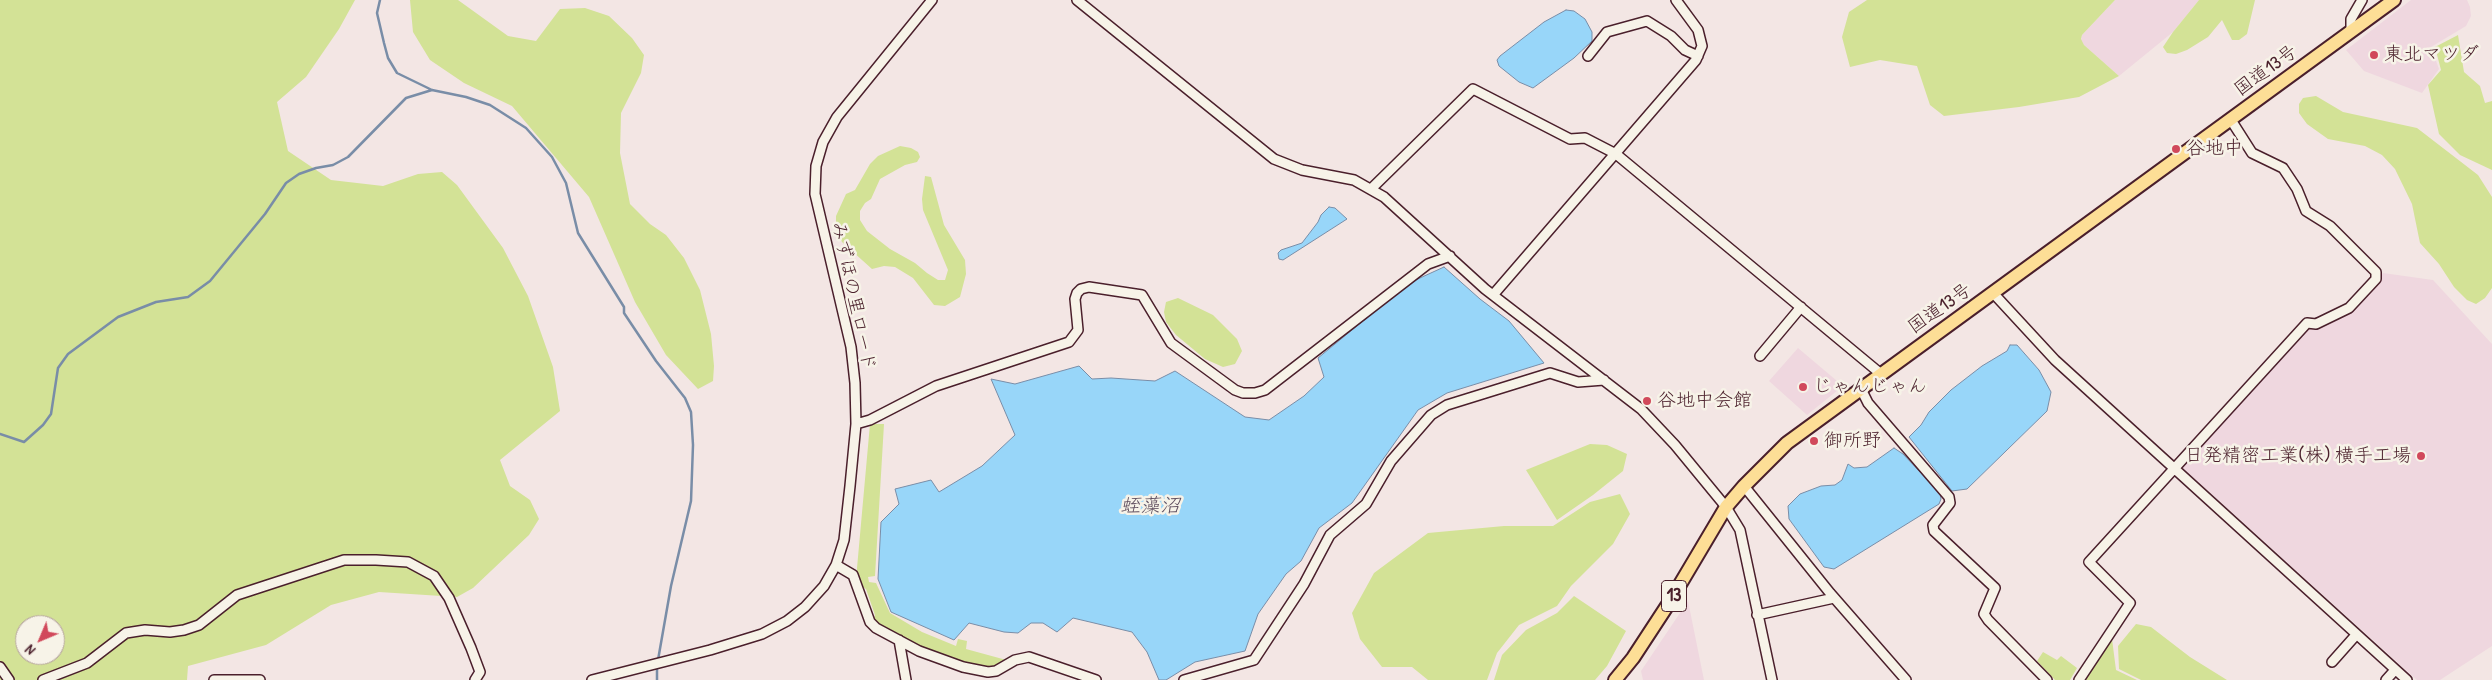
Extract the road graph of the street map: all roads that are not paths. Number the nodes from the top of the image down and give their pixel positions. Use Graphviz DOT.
graph roads {
  1 [pos="932,0"];
  2 [pos="1077,0"];
  3 [pos="1676,0"];
  4 [pos="2362,0"];
  5 [pos="2394,0"];
  6 [pos="2351,32"];
  7 [pos="1588,56"];
  8 [pos="1698,56"];
  9 [pos="2231,120"];
  10 [pos="1616,154"];
  11 [pos="1371,189"];
  12 [pos="1450,256"];
  13 [pos="1994,294"];
  14 [pos="1493,295"];
  15 [pos="1800,307"];
  16 [pos="1760,356"];
  17 [pos="1880,374"];
  18 [pos="1604,380"];
  19 [pos="1862,389"];
  20 [pos="856,424"];
  21 [pos="2174,470"];
  22 [pos="1744,486"];
  23 [pos="1726,508"];
  24 [pos="836,565"];
  25 [pos="1834,598"];
  26 [pos="1757,615"];
  27 [pos="2356,635"];
  28 [pos="899,640"];
  29 [pos="2332,662"];
  30 [pos="0,667"];
  31 [pos="2395,670"];
  32 [pos="9,680"];
  33 [pos="44,680"];
  34 [pos="214,680"];
  35 [pos="260,680"];
  36 [pos="476,680"];
  37 [pos="592,680"];
  38 [pos="906,680"];
  39 [pos="1096,680"];
  40 [pos="1184,680"];
  41 [pos="1615,680"];
  42 [pos="1772,680"];
  43 [pos="1906,680"];
  44 [pos="2047,680"];
  45 [pos="2078,680"];
  46 [pos="2386,680"];
  47 [pos="2407,680"];
  1 -- 20 [label="street, みずほの里ロード"];
  2 -- 11 [label="street"];
  3 -- 8 [label="street"];
  4 -- 6 [label="street"];
  5 -- 6 [label="highway, 13"];
  6 -- 9 [label="highway, 国道13号 / 13"];
  7 -- 8 [label="street"];
  8 -- 10 [label="street"];
  9 -- 13 [label="highway, 国道13号 / 13"];
  9 -- 21 [label="street"];
  10 -- 11 [label="street"];
  10 -- 14 [label="street"];
  10 -- 15 [label="street"];
  11 -- 12 [label="street"];
  12 -- 14 [label="street"];
  12 -- 20 [label="street"];
  13 -- 17 [label="highway, 国道13号 / 13"];
  13 -- 21 [label="street"];
  14 -- 18 [label="street"];
  15 -- 16 [label="street"];
  15 -- 17 [label="street"];
  17 -- 19 [label="highway, 国道13号 / 13"];
  18 -- 23 [label="street"];
  18 -- 40 [label="street"];
  19 -- 22 [label="highway, 国道13号 / 13"];
  19 -- 44 [label="street"];
  20 -- 24 [label="street, みずほの里ロード"];
  21 -- 27 [label="street"];
  21 -- 45 [label="street"];
  22 -- 23 [label="highway, 国道13号 / 13"];
  22 -- 25 [label="street"];
  23 -- 26 [label="street"];
  23 -- 41 [label="highway, 国道13号 / 13"];
  24 -- 28 [label="street"];
  24 -- 37 [label="street, みずほの里ロード"];
  25 -- 26 [label="street"];
  25 -- 43 [label="street"];
  26 -- 42 [label="street"];
  27 -- 29 [label="street"];
  27 -- 31 [label="street"];
  28 -- 38 [label="street"];
  28 -- 39 [label="street"];
  30 -- 32 [label="street"];
  31 -- 46 [label="street"];
  31 -- 47 [label="street"];
  33 -- 36 [label="street"];
  34 -- 35 [label="street"];
}
